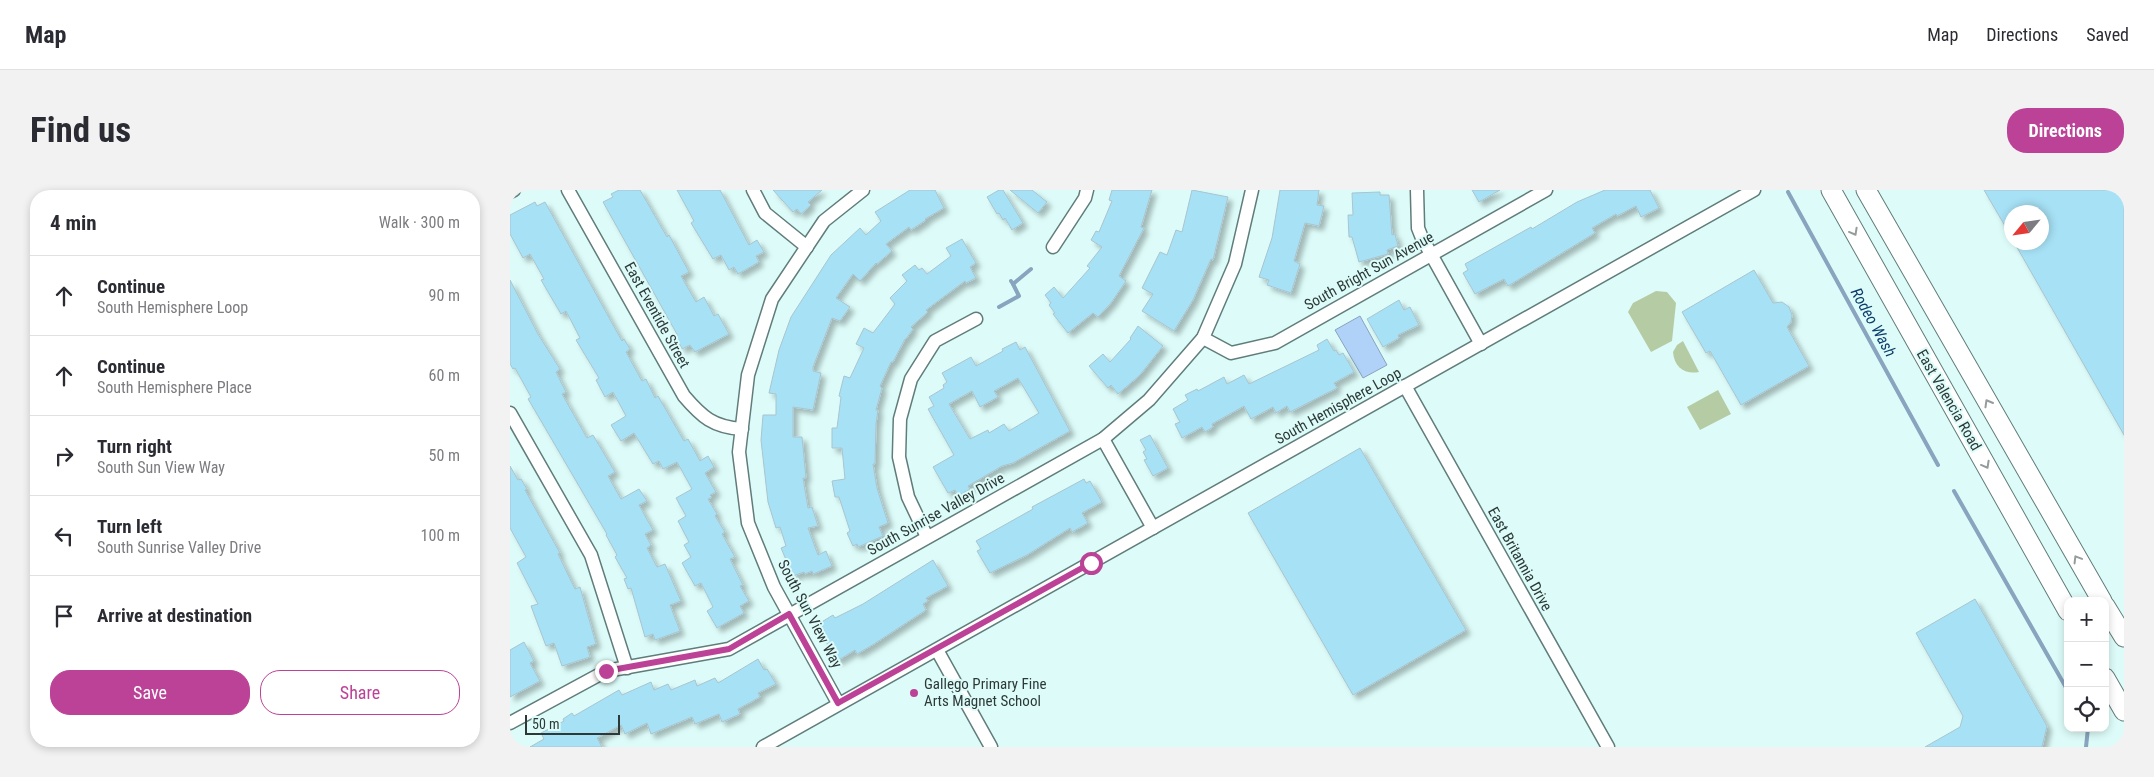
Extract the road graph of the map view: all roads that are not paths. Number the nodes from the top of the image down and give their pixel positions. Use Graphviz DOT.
graph roads {
  1 [pos="514,190"];
  2 [pos="568,190"];
  3 [pos="753,190"];
  4 [pos="863,190"];
  5 [pos="1087,190"];
  6 [pos="1252,190"];
  7 [pos="1417,190"];
  8 [pos="1546,190"];
  9 [pos="1754,190"];
  10 [pos="1831,190"];
  11 [pos="1866,190"];
  12 [pos="510,192"];
  13 [pos="807,247"];
  14 [pos="1053,247"];
  15 [pos="1432,254"];
  16 [pos="976,319"];
  17 [pos="1203,338"];
  18 [pos="1481,344"];
  19 [pos="1405,386"];
  20 [pos="510,413"];
  21 [pos="742,429"];
  22 [pos="1102,439"];
  23 [pos="1153,528"];
  24 [pos="927,537"];
  25 [pos="2100,597"];
  26 [pos="2064,604"];
  27 [pos="2109,613"];
  28 [pos="789,614"];
  29 [pos="2124,637"];
  30 [pos="937,650"];
  31 [pos="627,668"];
  32 [pos="2109,685"];
  33 [pos="838,703"];
  34 [pos="2124,711"];
  35 [pos="510,723"];
  36 [pos="763,747"];
  37 [pos="991,747"];
  38 [pos="1608,747"];
  1 -- 12 [label="street"];
  2 -- 21 [label="street, East Eventide Street"];
  3 -- 13 [label="street"];
  4 -- 13 [label="street, South Sun View Way"];
  5 -- 14 [label="street"];
  6 -- 17 [label="street, South Sunrise Valley Drive"];
  7 -- 15 [label="street"];
  8 -- 15 [label="street, South Bright Sun Avenue"];
  9 -- 18 [label="street, South Hemisphere Loop"];
  10 -- 26 [label="main road, East Valencia Road, one-way"];
  25 -- 11 [label="main road, one-way"];
  13 -- 21 [label="street, South Sun View Way"];
  15 -- 17 [label="street, South Bright Sun Avenue"];
  15 -- 18 [label="street"];
  16 -- 24 [label="street"];
  17 -- 22 [label="street, South Sunrise Valley Drive"];
  18 -- 19 [label="street, South Hemisphere Loop"];
  19 -- 23 [label="street, South Hemisphere Loop"];
  19 -- 38 [label="street, East Britannia Drive"];
  20 -- 31 [label="street"];
  21 -- 28 [label="street, South Sun View Way"];
  22 -- 23 [label="street"];
  22 -- 24 [label="street, South Sunrise Valley Drive"];
  23 -- 30 [label="street, South Hemisphere Loop"];
  24 -- 28 [label="street, South Sunrise Valley Drive"];
  27 -- 29 [label="main road"];
  28 -- 31 [label="street, South Sunrise Valley Drive"];
  28 -- 33 [label="street, South Sun View Way"];
  30 -- 33 [label="street, South Hemisphere Loop"];
  30 -- 37 [label="street"];
  31 -- 35 [label="street, South Sunrise Valley Drive"];
  32 -- 34 [label="main road"];
  33 -- 36 [label="street, South Hemisphere Loop"];
}
